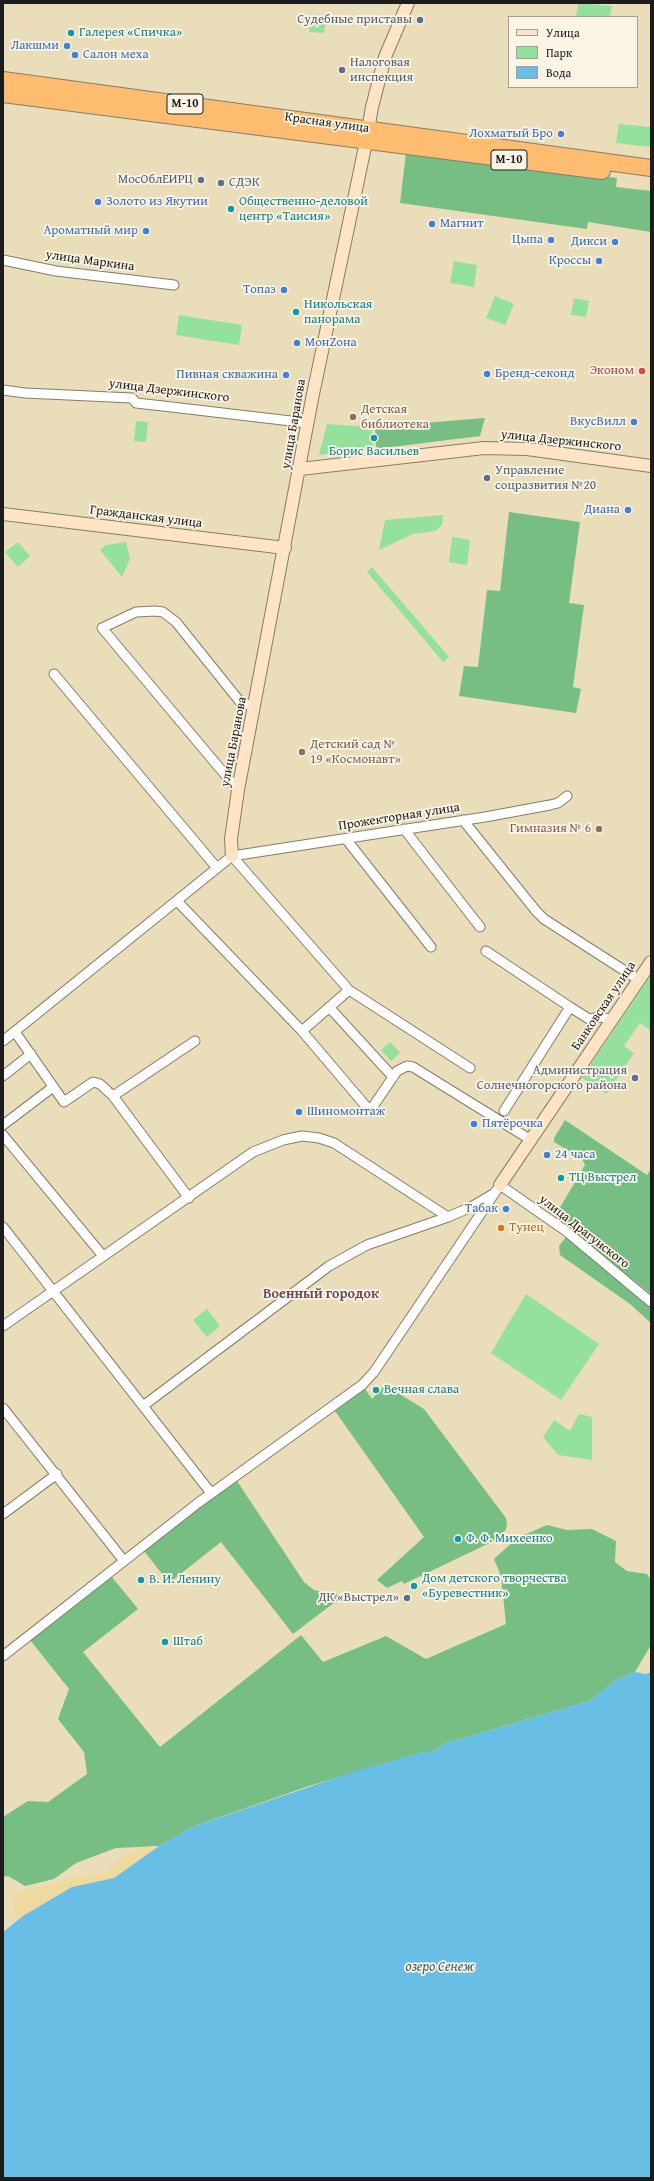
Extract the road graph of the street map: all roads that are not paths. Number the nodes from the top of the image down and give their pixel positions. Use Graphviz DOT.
graph roads {
  1 [pos="408,3"];
  2 [pos="3,80"];
  3 [pos="3,94"];
  4 [pos="367,135"];
  5 [pos="651,168"];
  6 [pos="651,177"];
  7 [pos="3,260"];
  8 [pos="174,285"];
  9 [pos="3,390"];
  10 [pos="308,423"];
  11 [pos="303,452"];
  12 [pos="651,466"];
  13 [pos="315,467"];
  14 [pos="300,469"];
  15 [pos="3,514"];
  16 [pos="285,548"];
  17 [pos="54,674"];
  18 [pos="255,706"];
  19 [pos="238,790"];
  20 [pos="567,796"];
  21 [pos="463,820"];
  22 [pos="404,829"];
  23 [pos="346,839"];
  24 [pos="232,856"];
  25 [pos="217,868"];
  26 [pos="177,901"];
  27 [pos="480,927"];
  28 [pos="431,947"];
  29 [pos="486,951"];
  30 [pos="651,962"];
  31 [pos="638,980"];
  32 [pos="349,990"];
  33 [pos="329,1007"];
  34 [pos="570,1007"];
  35 [pos="612,1020"];
  36 [pos="302,1031"];
  37 [pos="15,1032"];
  38 [pos="3,1041"];
  39 [pos="195,1041"];
  40 [pos="31,1054"];
  41 [pos="470,1068"];
  42 [pos="3,1076"];
  43 [pos="393,1077"];
  44 [pos="53,1087"];
  45 [pos="113,1096"];
  46 [pos="504,1111"];
  47 [pos="3,1125"];
  48 [pos="3,1135"];
  49 [pos="532,1140"];
  50 [pos="498,1188"];
  51 [pos="189,1198"];
  52 [pos="448,1217"];
  53 [pos="3,1227"];
  54 [pos="103,1256"];
  55 [pos="52,1290"];
  56 [pos="651,1302"];
  57 [pos="3,1326"];
  58 [pos="143,1406"];
  59 [pos="3,1408"];
  60 [pos="57,1474"];
  61 [pos="211,1493"];
  62 [pos="3,1514"];
  63 [pos="124,1561"];
  64 [pos="3,1656"];
  1 -- 4 [label="street, улица Баранова"];
  2 -- 4 [label="highway, Красная улица / М-10"];
  3 -- 4 [label="highway, Красная улица / М-10"];
  4 -- 5 [label="highway, Красная улица / М-10"];
  4 -- 6 [label="highway, Красная улица / М-10"];
  4 -- 10 [label="street, улица Баранова"];
  7 -- 8 [label="street, улица Маркина"];
  9 -- 10 [label="street, улица Дзержинского"];
  10 -- 11 [label="street, улица Баранова"];
  11 -- 13 [label="street"];
  11 -- 14 [label="street, улица Баранова"];
  12 -- 13 [label="street, улица Дзержинского"];
  13 -- 14 [label="street, улица Дзержинского"];
  14 -- 16 [label="street, улица Баранова"];
  15 -- 16 [label="street, Гражданская улица"];
  16 -- 18 [label="street, улица Баранова"];
  17 -- 25 [label="street"];
  18 -- 19 [label="street, улица Баранова"];
  18 -- 19 [label="street"];
  19 -- 24 [label="street, улица Баранова"];
  20 -- 21 [label="street, Прожекторная улица"];
  21 -- 22 [label="street, Прожекторная улица"];
  21 -- 31 [label="street"];
  22 -- 23 [label="street, Прожекторная улица"];
  22 -- 27 [label="street"];
  23 -- 24 [label="street, Прожекторная улица"];
  23 -- 28 [label="street"];
  24 -- 25 [label="street"];
  24 -- 32 [label="street"];
  25 -- 26 [label="street"];
  26 -- 36 [label="street"];
  26 -- 37 [label="street"];
  29 -- 34 [label="street"];
  30 -- 31 [label="street, Банковская улица"];
  31 -- 35 [label="street, Банковская улица"];
  32 -- 33 [label="street"];
  32 -- 41 [label="street"];
  33 -- 36 [label="street"];
  33 -- 43 [label="street"];
  34 -- 35 [label="street"];
  34 -- 46 [label="street"];
  35 -- 49 [label="street, Банковская улица"];
  36 -- 43 [label="street"];
  37 -- 38 [label="street"];
  37 -- 40 [label="street"];
  39 -- 45 [label="street"];
  40 -- 42 [label="street"];
  40 -- 44 [label="street"];
  43 -- 49 [label="street"];
  44 -- 45 [label="street"];
  44 -- 47 [label="street"];
  45 -- 51 [label="street"];
  48 -- 54 [label="street"];
  49 -- 50 [label="street, Банковская улица"];
  50 -- 52 [label="street"];
  50 -- 56 [label="street, улица Драгунского"];
  50 -- 61 [label="street"];
  51 -- 52 [label="street"];
  51 -- 54 [label="street"];
  52 -- 58 [label="street"];
  53 -- 55 [label="street"];
  54 -- 55 [label="street"];
  55 -- 57 [label="street"];
  55 -- 58 [label="street"];
  58 -- 61 [label="street"];
  59 -- 60 [label="street"];
  60 -- 62 [label="street"];
  60 -- 63 [label="street"];
  61 -- 63 [label="street"];
  63 -- 64 [label="street"];
}
